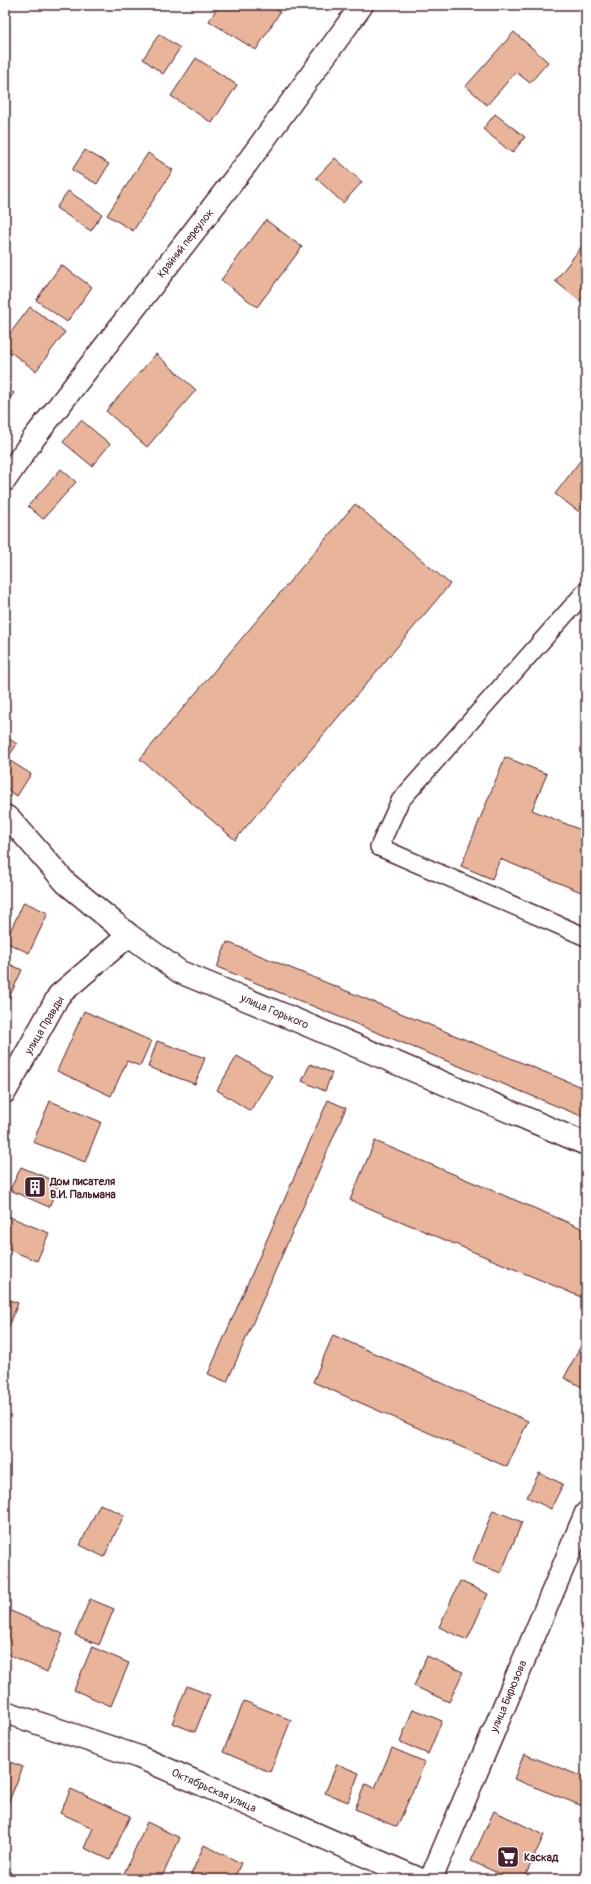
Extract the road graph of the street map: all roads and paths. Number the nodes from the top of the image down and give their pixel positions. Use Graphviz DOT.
graph roads {
  1 [pos="362,5"];
  2 [pos="5,480"];
  3 [pos="586,592"];
  4 [pos="5,816"];
  5 [pos="129,935"];
  6 [pos="586,937"];
  7 [pos="5,1092"];
  8 [pos="586,1144"];
  9 [pos="586,1513"];
  10 [pos="5,1712"];
  11 [pos="419,1879"];
  12 [pos="431,1879"];
  1 -- 2 [label="street, Крайний переулок"];
  3 -- 6 [label="lane"];
  4 -- 5 [label="street, улица Горького"];
  5 -- 7 [label="street, улица Правды"];
  5 -- 8 [label="street, улица Горького"];
  9 -- 12 [label="street, улица Бирюзова"];
  10 -- 11 [label="street, Октябрьская улица"];
}
